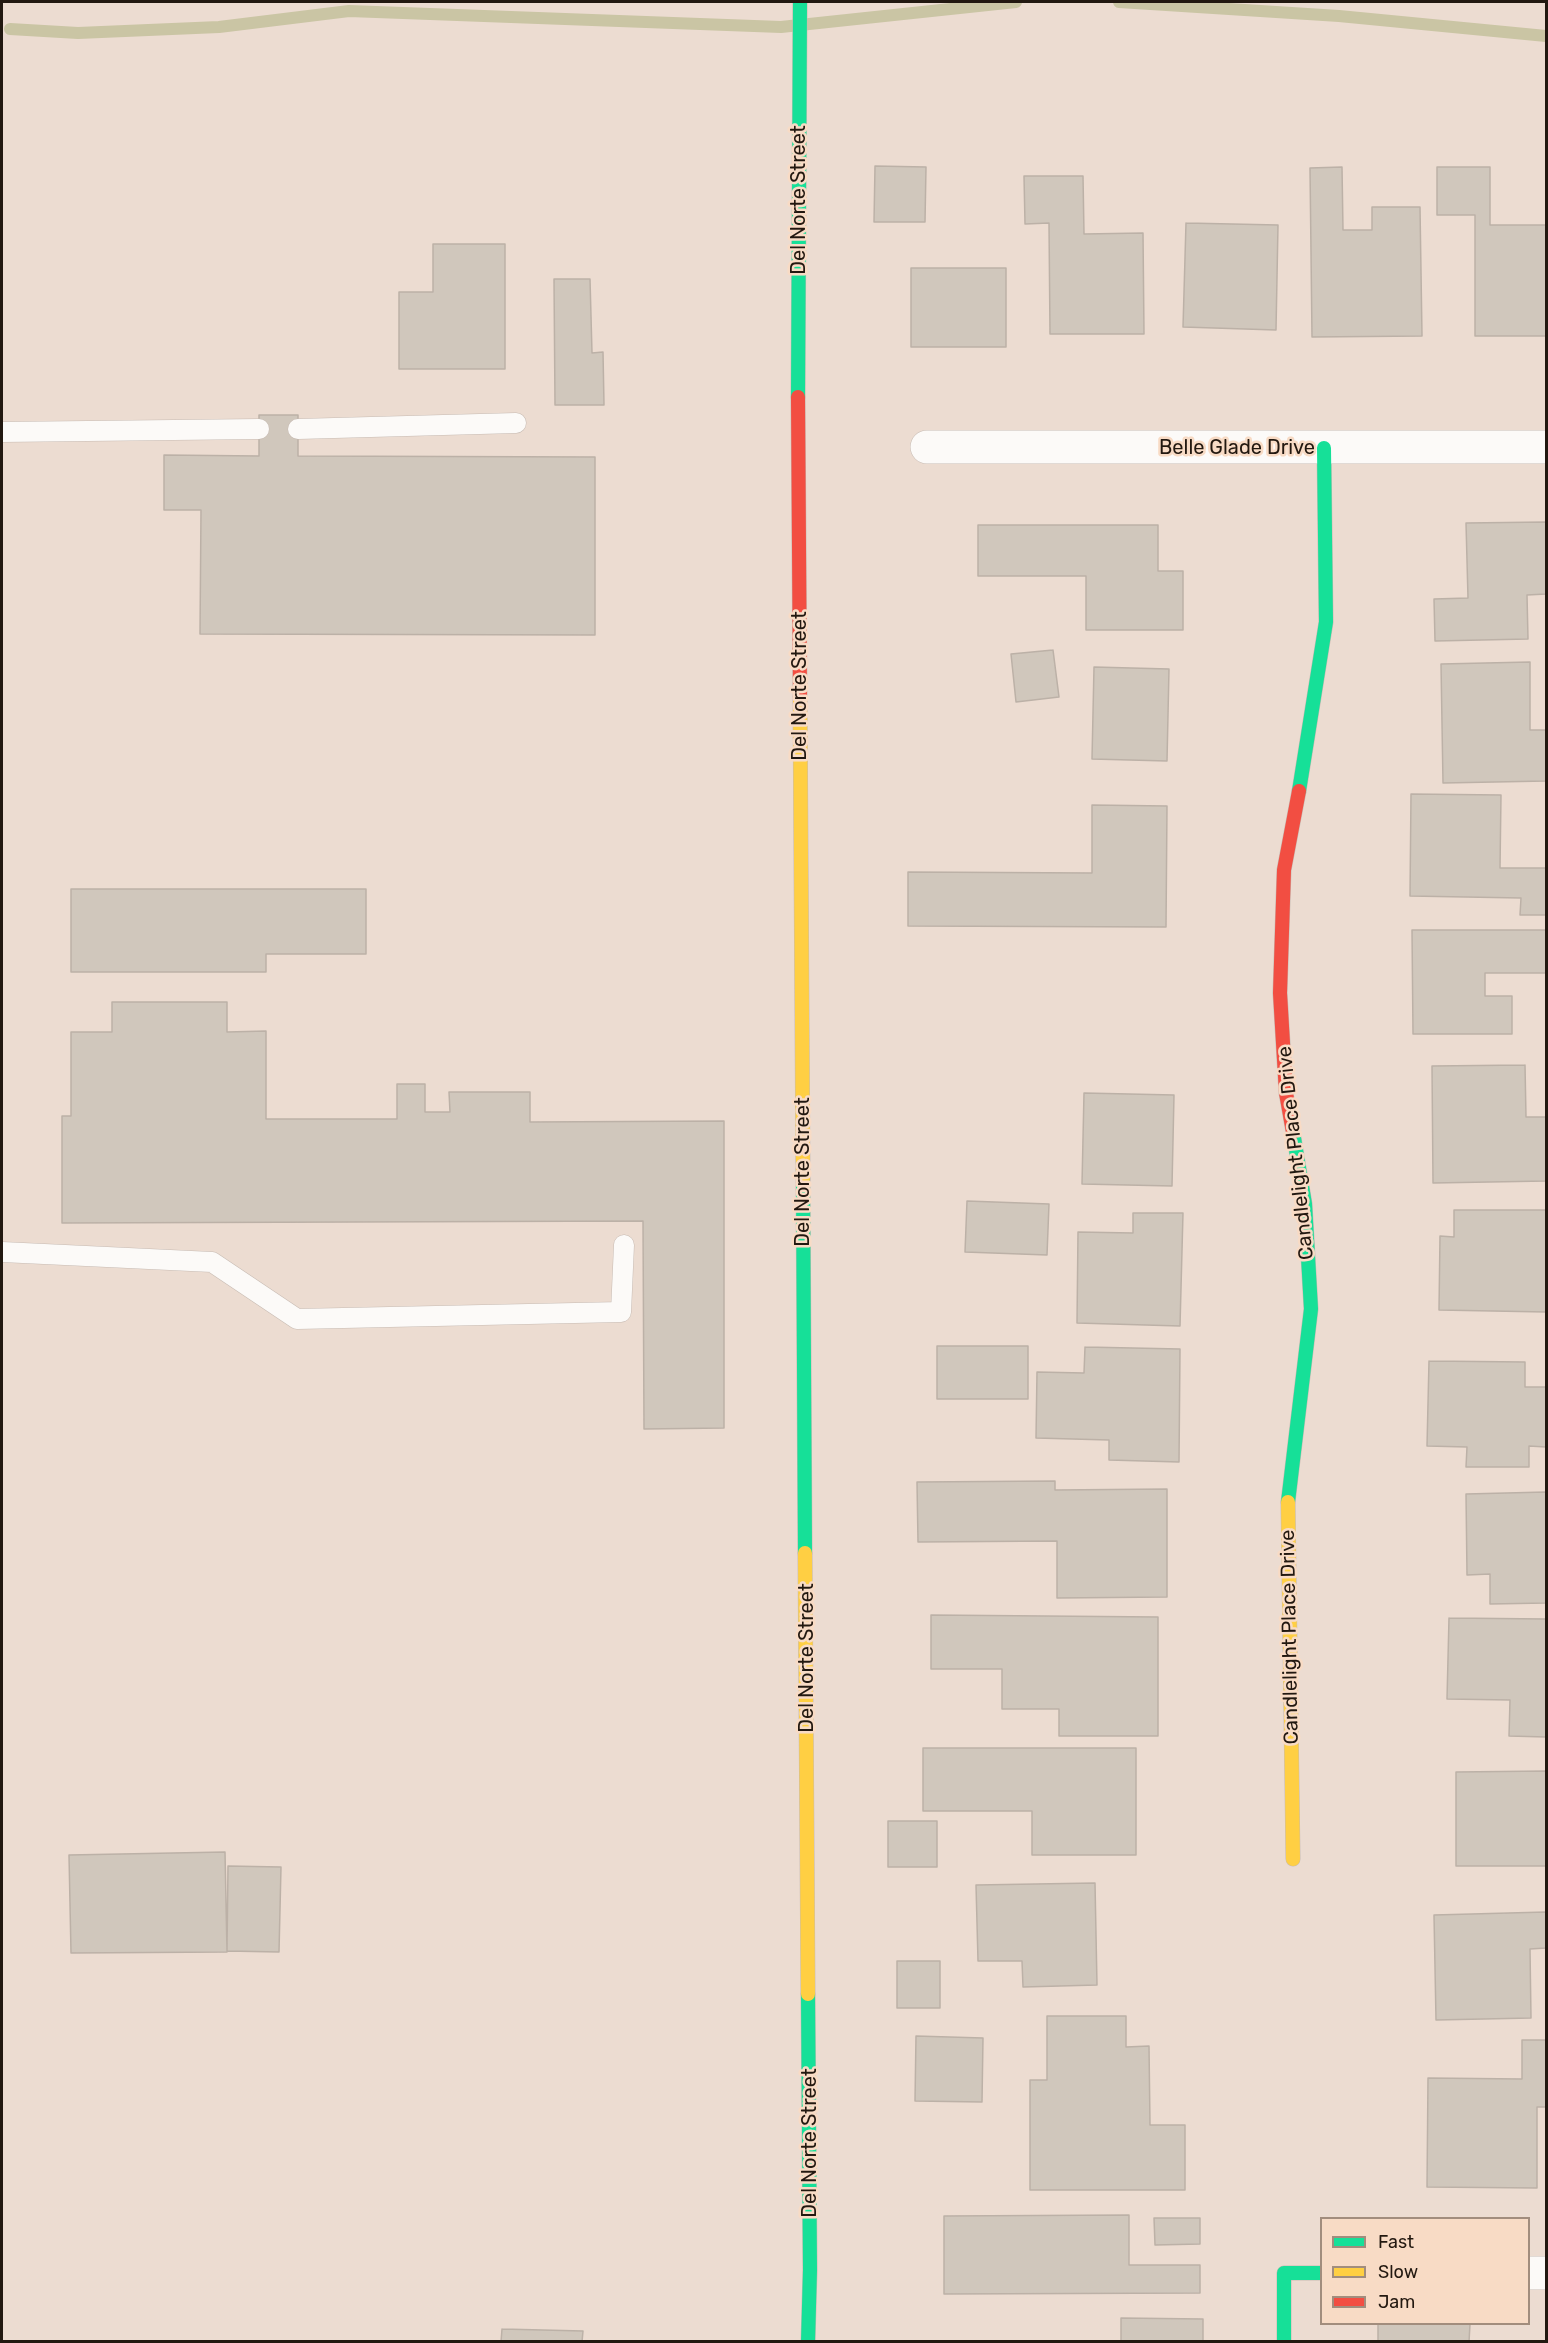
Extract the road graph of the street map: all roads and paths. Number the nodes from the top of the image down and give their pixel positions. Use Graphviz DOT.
graph roads {
  1 [pos="800,2"];
  2 [pos="516,423"];
  3 [pos="259,429"];
  4 [pos="298,429"];
  5 [pos="2,432"];
  6 [pos="927,447"];
  7 [pos="1546,447"];
  8 [pos="1324,448"];
  9 [pos="624,1245"];
  10 [pos="2,1252"];
  11 [pos="1293,1859"];
  12 [pos="1320,2273"];
  13 [pos="1530,2273"];
  14 [pos="1546,2273"];
  15 [pos="808,2342"];
  16 [pos="1284,2342"];
  1 -- 15 [label="street, Del Norte Street"];
  2 -- 4 [label="lane"];
  3 -- 5 [label="lane"];
  6 -- 8 [label="street, Belle Glade Drive"];
  7 -- 8 [label="street, Belle Glade Drive"];
  8 -- 11 [label="street, Candlelight Place Drive"];
  9 -- 10 [label="lane"];
  12 -- 16 [label="street"];
  13 -- 14 [label="street"];
}
